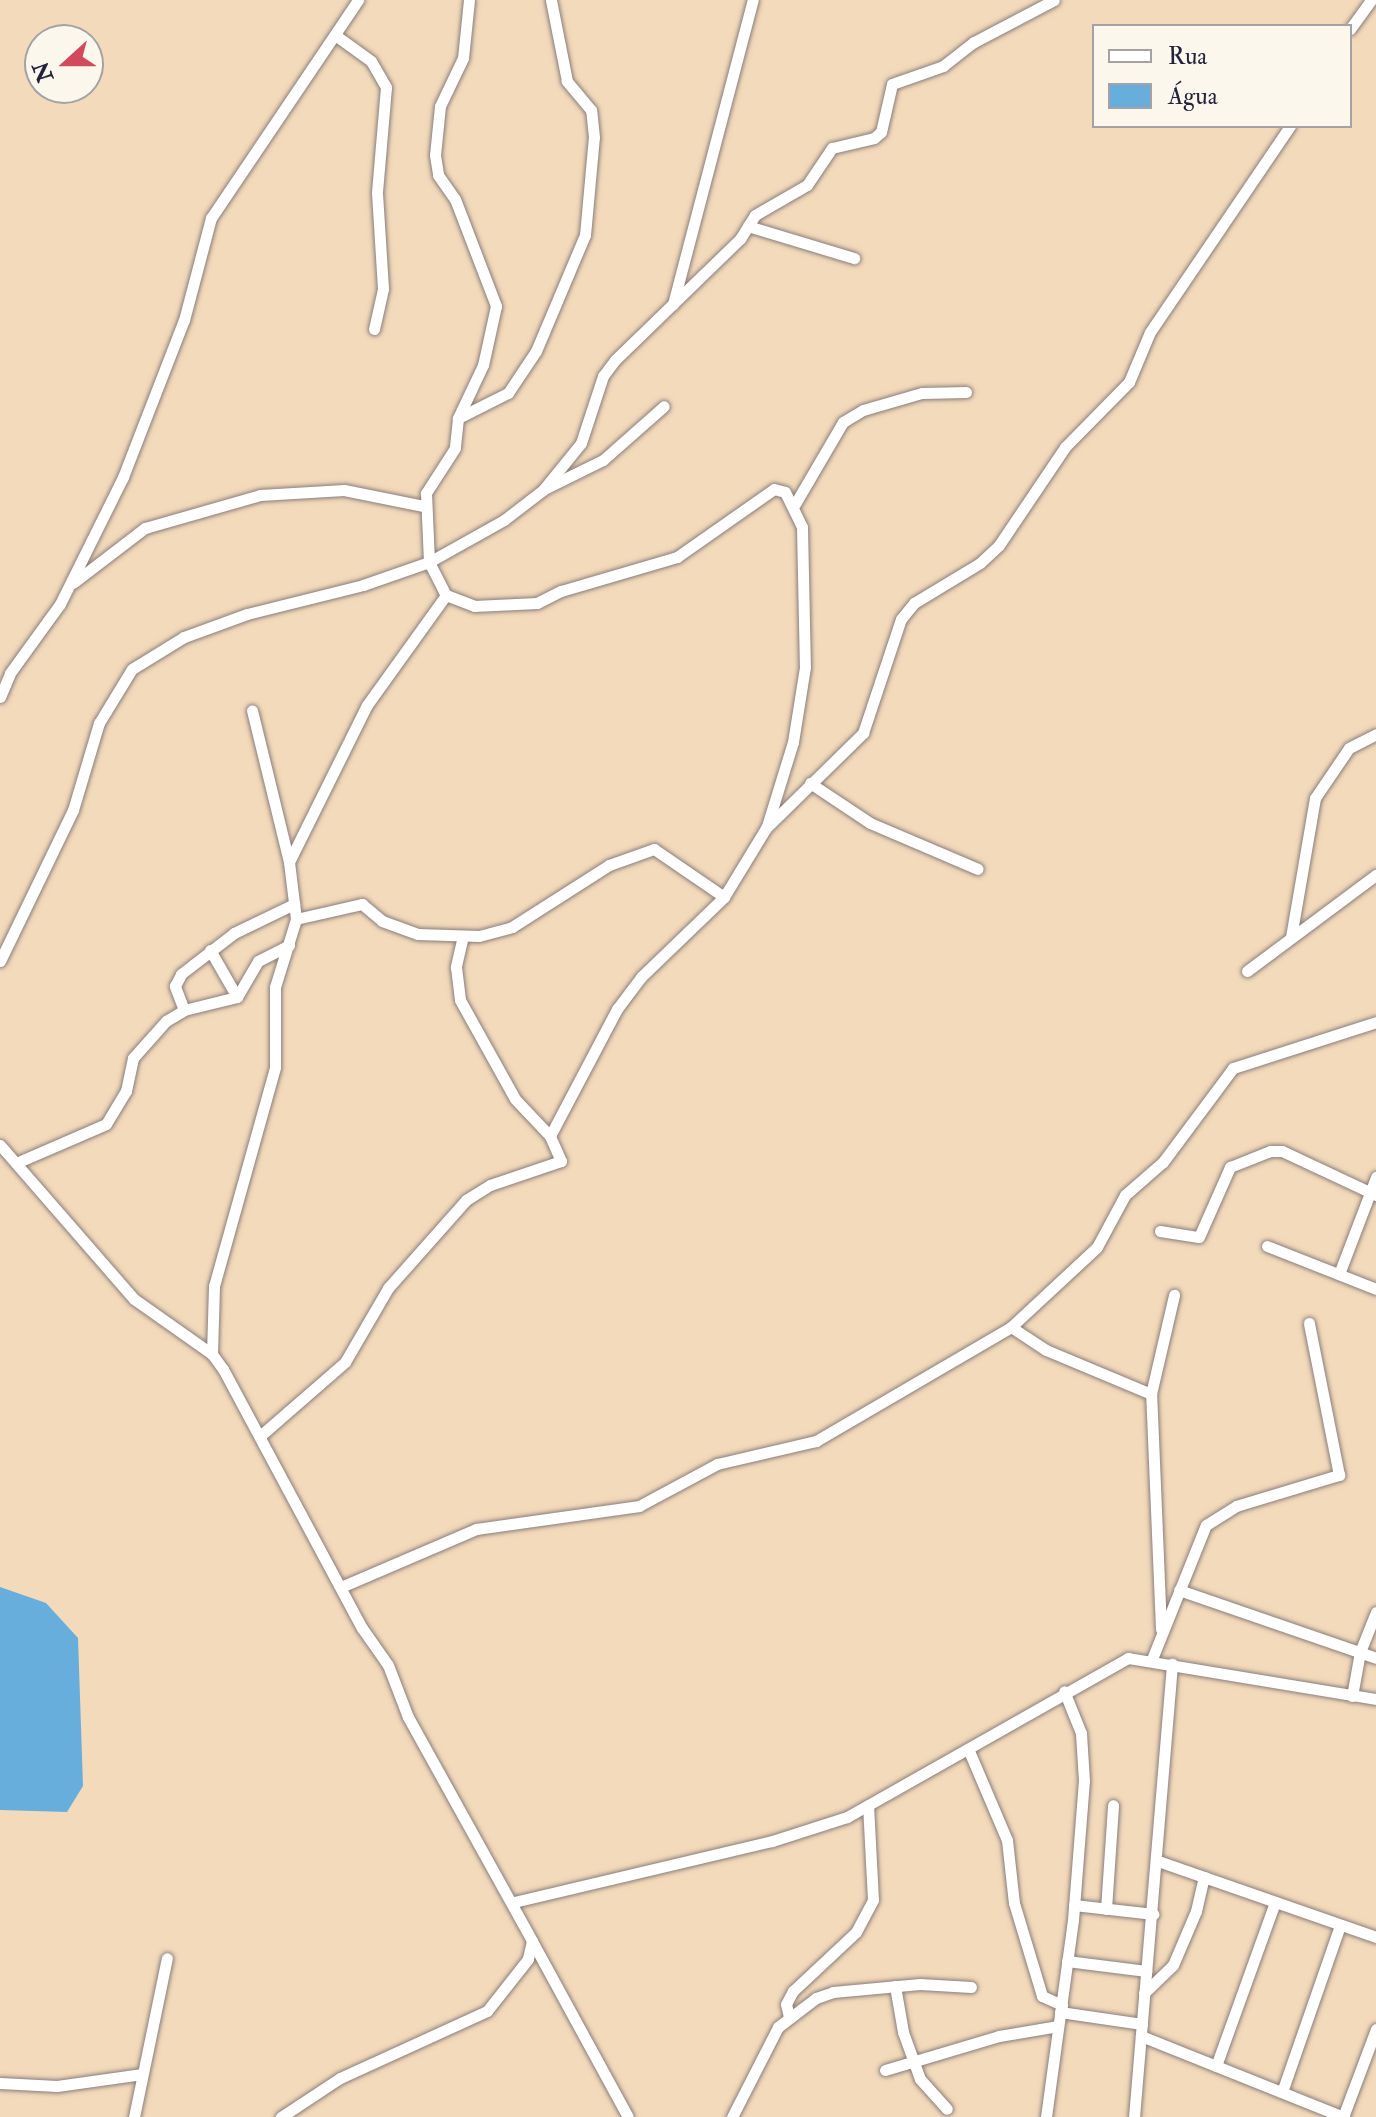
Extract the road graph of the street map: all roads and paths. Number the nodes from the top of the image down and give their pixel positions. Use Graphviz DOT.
graph roads {
  1 [pos="358,0"];
  2 [pos="469,0"];
  3 [pos="551,0"];
  4 [pos="753,0"];
  5 [pos="1054,0"];
  6 [pos="1371,0"];
  7 [pos="1352,26"];
  8 [pos="335,35"];
  9 [pos="1289,128"];
  10 [pos="748,226"];
  11 [pos="854,258"];
  12 [pos="673,305"];
  13 [pos="374,329"];
  14 [pos="966,392"];
  15 [pos="664,406"];
  16 [pos="458,418"];
  17 [pos="543,490"];
  18 [pos="795,504"];
  19 [pos="423,506"];
  20 [pos="429,562"];
  21 [pos="69,585"];
  22 [pos="446,595"];
  23 [pos="0,697"];
  24 [pos="252,710"];
  25 [pos="1376,734"];
  26 [pos="810,783"];
  27 [pos="766,828"];
  28 [pos="289,862"];
  29 [pos="978,869"];
  30 [pos="1376,875"];
  31 [pos="724,897"];
  32 [pos="294,904"];
  33 [pos="296,919"];
  34 [pos="1291,937"];
  35 [pos="462,940"];
  36 [pos="289,945"];
  37 [pos="210,950"];
  38 [pos="0,961"];
  39 [pos="1247,971"];
  40 [pos="237,997"];
  41 [pos="184,1010"];
  42 [pos="1376,1022"];
  43 [pos="550,1136"];
  44 [pos="0,1145"];
  45 [pos="16,1163"];
  46 [pos="1376,1177"];
  47 [pos="1373,1193"];
  48 [pos="1160,1231"];
  49 [pos="1267,1246"];
  50 [pos="1339,1274"];
  51 [pos="1376,1289"];
  52 [pos="1174,1295"];
  53 [pos="1309,1323"];
  54 [pos="1011,1327"];
  55 [pos="212,1354"];
  56 [pos="1151,1394"];
  57 [pos="260,1436"];
  58 [pos="341,1587"];
  59 [pos="1179,1590"];
  60 [pos="1376,1612"];
  61 [pos="1162,1634"];
  62 [pos="1360,1652"];
  63 [pos="1376,1658"];
  64 [pos="1152,1659"];
  65 [pos="1172,1664"];
  66 [pos="1064,1691"];
  67 [pos="1352,1696"];
  68 [pos="1376,1699"];
  69 [pos="969,1751"];
  70 [pos="868,1805"];
  71 [pos="1113,1805"];
  72 [pos="1158,1861"];
  73 [pos="1204,1877"];
  74 [pos="514,1902"];
  75 [pos="1275,1902"];
  76 [pos="1074,1905"];
  77 [pos="1106,1909"];
  78 [pos="1153,1914"];
  79 [pos="1340,1925"];
  80 [pos="1376,1937"];
  81 [pos="532,1941"];
  82 [pos="167,1958"];
  83 [pos="1067,1961"];
  84 [pos="1146,1971"];
  85 [pos="895,1986"];
  86 [pos="971,1987"];
  87 [pos="1144,1993"];
  88 [pos="1061,2008"];
  89 [pos="789,2017"];
  90 [pos="1058,2026"];
  91 [pos="1376,2029"];
  92 [pos="1142,2030"];
  93 [pos="914,2065"];
  94 [pos="1216,2066"];
  95 [pos="885,2070"];
  96 [pos="142,2074"];
  97 [pos="0,2083"];
  98 [pos="1282,2092"];
  99 [pos="947,2109"];
  100 [pos="134,2117"];
  101 [pos="281,2117"];
  102 [pos="628,2117"];
  103 [pos="732,2117"];
  104 [pos="1046,2117"];
  105 [pos="1134,2117"];
  106 [pos="1344,2117"];
  1 -- 8 [label="street"];
  2 -- 16 [label="street"];
  3 -- 16 [label="street"];
  4 -- 12 [label="street"];
  5 -- 10 [label="street"];
  6 -- 7 [label="street"];
  8 -- 13 [label="street"];
  8 -- 21 [label="street"];
  9 -- 26 [label="street"];
  10 -- 11 [label="street"];
  10 -- 12 [label="street"];
  12 -- 17 [label="street"];
  14 -- 18 [label="street"];
  15 -- 17 [label="street"];
  16 -- 19 [label="street"];
  17 -- 20 [label="street"];
  18 -- 22 [label="street"];
  18 -- 27 [label="street"];
  19 -- 20 [label="street"];
  19 -- 21 [label="street"];
  20 -- 22 [label="street"];
  20 -- 38 [label="street"];
  21 -- 23 [label="street"];
  22 -- 28 [label="street"];
  24 -- 28 [label="street"];
  25 -- 34 [label="street"];
  26 -- 27 [label="street"];
  26 -- 29 [label="street"];
  27 -- 31 [label="street"];
  28 -- 32 [label="street"];
  30 -- 34 [label="street"];
  31 -- 35 [label="street"];
  31 -- 43 [label="street"];
  32 -- 33 [label="street"];
  32 -- 37 [label="street"];
  33 -- 35 [label="street"];
  33 -- 36 [label="street"];
  34 -- 39 [label="street"];
  35 -- 43 [label="street"];
  36 -- 40 [label="street"];
  36 -- 55 [label="street"];
  37 -- 40 [label="street"];
  37 -- 41 [label="street"];
  40 -- 41 [label="street"];
  41 -- 45 [label="street"];
  42 -- 54 [label="street"];
  43 -- 57 [label="street"];
  44 -- 45 [label="street"];
  45 -- 55 [label="street"];
  46 -- 47 [label="street"];
  47 -- 48 [label="street"];
  47 -- 50 [label="street"];
  49 -- 50 [label="street"];
  50 -- 51 [label="street"];
  52 -- 56 [label="street"];
  53 -- 59 [label="street"];
  54 -- 56 [label="street"];
  54 -- 58 [label="street"];
  55 -- 57 [label="street"];
  56 -- 61 [label="street"];
  57 -- 58 [label="street"];
  58 -- 74 [label="street"];
  59 -- 61 [label="street"];
  59 -- 62 [label="street"];
  60 -- 62 [label="street"];
  61 -- 64 [label="street"];
  62 -- 63 [label="street"];
  62 -- 67 [label="street"];
  64 -- 65 [label="street"];
  64 -- 66 [label="street"];
  65 -- 67 [label="street"];
  65 -- 72 [label="street"];
  66 -- 69 [label="street"];
  66 -- 76 [label="street"];
  67 -- 68 [label="street"];
  69 -- 70 [label="street"];
  69 -- 88 [label="street"];
  70 -- 74 [label="street"];
  70 -- 89 [label="street"];
  71 -- 77 [label="street"];
  72 -- 73 [label="street"];
  72 -- 78 [label="street"];
  73 -- 75 [label="street"];
  73 -- 87 [label="street"];
  74 -- 81 [label="street"];
  75 -- 79 [label="street"];
  75 -- 94 [label="street"];
  76 -- 77 [label="street"];
  76 -- 83 [label="street"];
  77 -- 78 [label="street"];
  78 -- 84 [label="street"];
  79 -- 80 [label="street"];
  79 -- 98 [label="street"];
  81 -- 101 [label="street"];
  81 -- 102 [label="street"];
  82 -- 96 [label="street"];
  83 -- 84 [label="street"];
  83 -- 88 [label="street"];
  84 -- 87 [label="street"];
  85 -- 86 [label="street"];
  85 -- 89 [label="street"];
  85 -- 93 [label="street"];
  87 -- 92 [label="street"];
  88 -- 90 [label="street"];
  88 -- 92 [label="street"];
  89 -- 103 [label="street"];
  90 -- 93 [label="street"];
  90 -- 104 [label="street"];
  91 -- 106 [label="street"];
  92 -- 94 [label="street"];
  92 -- 105 [label="street"];
  93 -- 95 [label="street"];
  93 -- 99 [label="street"];
  94 -- 98 [label="street"];
  96 -- 97 [label="street"];
  96 -- 100 [label="street"];
  98 -- 106 [label="street"];
}
